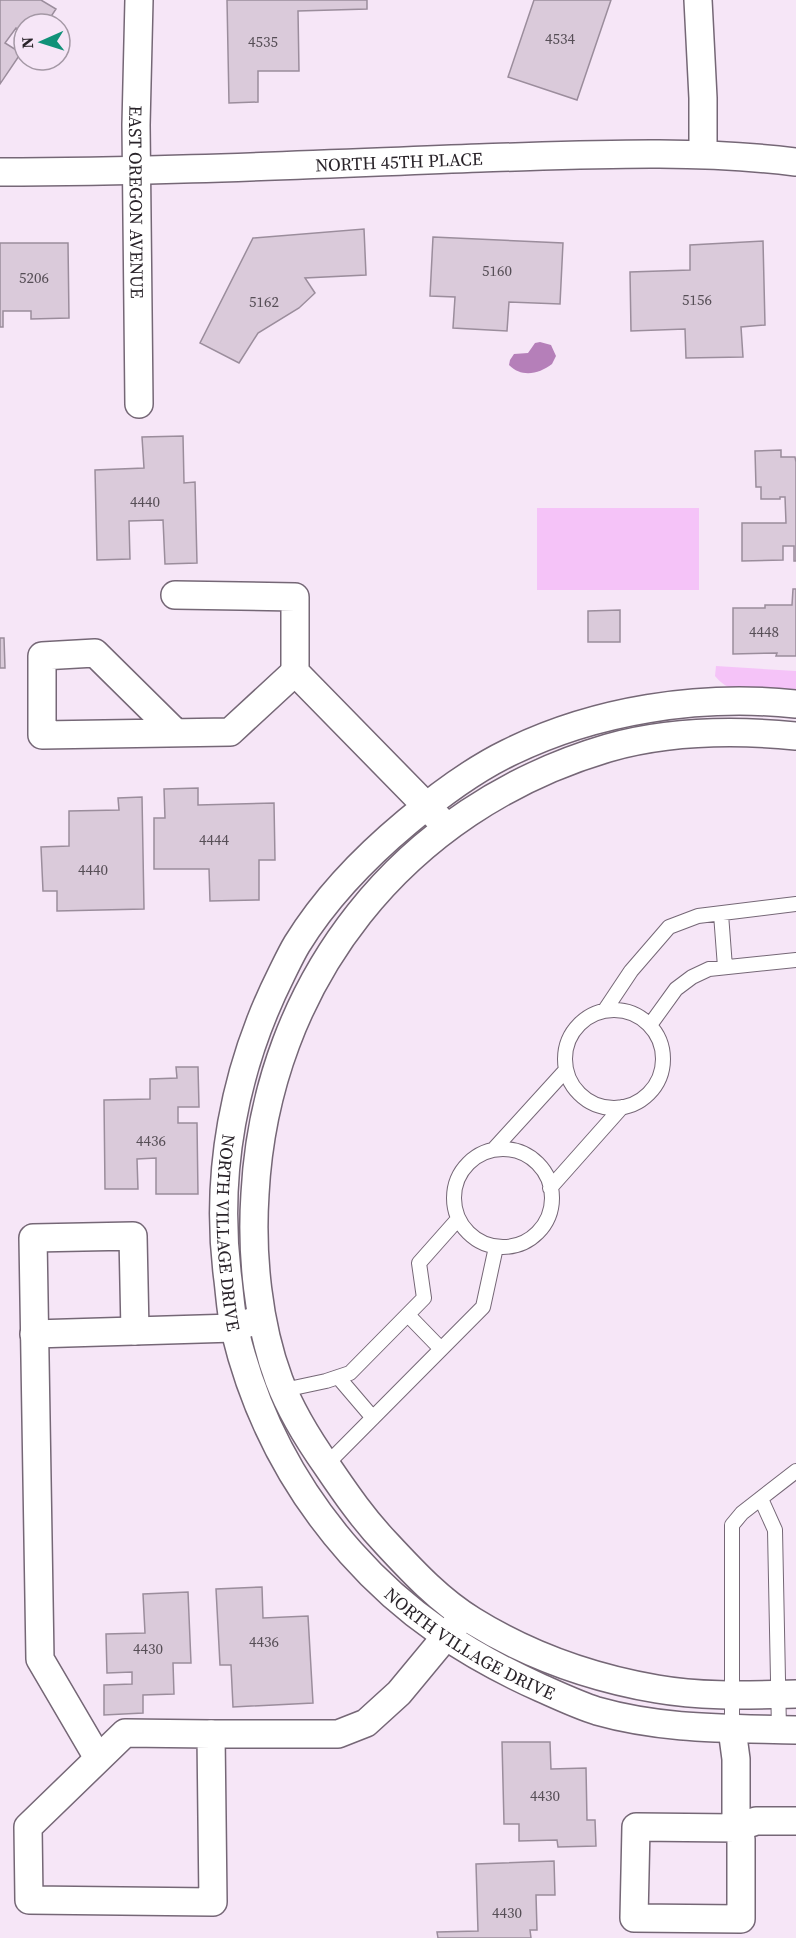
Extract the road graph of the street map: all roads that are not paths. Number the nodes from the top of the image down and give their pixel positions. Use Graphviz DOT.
graph roads {
  1 [pos="139,0"];
  2 [pos="698,0"];
  3 [pos="704,154"];
  4 [pos="796,162"];
  5 [pos="137,170"];
  6 [pos="0,172"];
  7 [pos="139,404"];
  8 [pos="176,595"];
  9 [pos="295,672"];
  10 [pos="796,704"];
  11 [pos="176,733"];
  12 [pos="796,736"];
  13 [pos="426,805"];
  14 [pos="448,828"];
  15 [pos="796,904"];
  16 [pos="722,914"];
  17 [pos="796,960"];
  18 [pos="725,967"];
  19 [pos="605,1010"];
  20 [pos="650,1025"];
  21 [pos="565,1071"];
  22 [pos="622,1107"];
  23 [pos="494,1149"];
  24 [pos="550,1188"];
  25 [pos="458,1219"];
  26 [pos="496,1247"];
  27 [pos="408,1314"];
  28 [pos="263,1318"];
  29 [pos="234,1328"];
  30 [pos="135,1331"];
  31 [pos="34,1334"];
  32 [pos="441,1349"];
  33 [pos="338,1377"];
  34 [pos="284,1390"];
  35 [pos="373,1418"];
  36 [pos="326,1465"];
  37 [pos="796,1471"];
  38 [pos="761,1499"];
  39 [pos="464,1614"];
  40 [pos="447,1638"];
  41 [pos="787,1694"];
  42 [pos="731,1695"];
  43 [pos="732,1729"];
  44 [pos="787,1730"];
  45 [pos="211,1734"];
  46 [pos="98,1758"];
  47 [pos="796,1821"];
  48 [pos="736,1828"];
  1 -- 5 [label="street, EAST OREGON AVENUE"];
  2 -- 3 [label="street"];
  3 -- 4 [label="street, NORTH 45TH PLACE"];
  3 -- 5 [label="street, NORTH 45TH PLACE"];
  5 -- 6 [label="street, NORTH 45TH PLACE"];
  5 -- 7 [label="street, EAST OREGON AVENUE"];
  8 -- 9 [label="street"];
  9 -- 11 [label="street"];
  9 -- 13 [label="street"];
  10 -- 13 [label="street, NORTH VILLAGE DRIVE"];
  11 -- 11 [label="street"];
  12 -- 14 [label="street, NORTH VILLAGE DRIVE"];
  13 -- 14 [label="street"];
  13 -- 29 [label="street, NORTH VILLAGE DRIVE"];
  14 -- 28 [label="street, NORTH VILLAGE DRIVE"];
  15 -- 16 [label="lane"];
  16 -- 18 [label="lane"];
  16 -- 19 [label="lane"];
  17 -- 18 [label="lane"];
  18 -- 20 [label="lane"];
  19 -- 20 [label="lane"];
  19 -- 21 [label="lane"];
  20 -- 22 [label="lane"];
  21 -- 22 [label="lane"];
  21 -- 23 [label="lane"];
  22 -- 24 [label="lane"];
  23 -- 24 [label="lane"];
  23 -- 25 [label="lane"];
  24 -- 26 [label="lane"];
  25 -- 26 [label="lane"];
  25 -- 27 [label="lane"];
  26 -- 32 [label="lane"];
  27 -- 32 [label="lane"];
  27 -- 33 [label="lane"];
  28 -- 29 [label="street"];
  28 -- 34 [label="street, NORTH VILLAGE DRIVE"];
  29 -- 30 [label="street"];
  29 -- 40 [label="street, NORTH VILLAGE DRIVE"];
  30 -- 31 [label="street"];
  30 -- 31 [label="street"];
  31 -- 46 [label="street"];
  32 -- 35 [label="lane"];
  33 -- 34 [label="lane"];
  33 -- 35 [label="lane"];
  34 -- 36 [label="street, NORTH VILLAGE DRIVE"];
  35 -- 36 [label="lane"];
  36 -- 39 [label="street, NORTH VILLAGE DRIVE"];
  37 -- 38 [label="lane"];
  38 -- 41 [label="lane"];
  38 -- 42 [label="lane"];
  39 -- 40 [label="street"];
  39 -- 42 [label="street, NORTH VILLAGE DRIVE"];
  40 -- 43 [label="street, NORTH VILLAGE DRIVE"];
  40 -- 45 [label="street"];
  41 -- 42 [label="street, NORTH VILLAGE DRIVE"];
  41 -- 44 [label="lane"];
  42 -- 43 [label="lane"];
  43 -- 44 [label="street, NORTH VILLAGE DRIVE"];
  43 -- 48 [label="street"];
  45 -- 46 [label="street"];
  45 -- 46 [label="street"];
  47 -- 48 [label="street"];
  48 -- 48 [label="street"];
}
